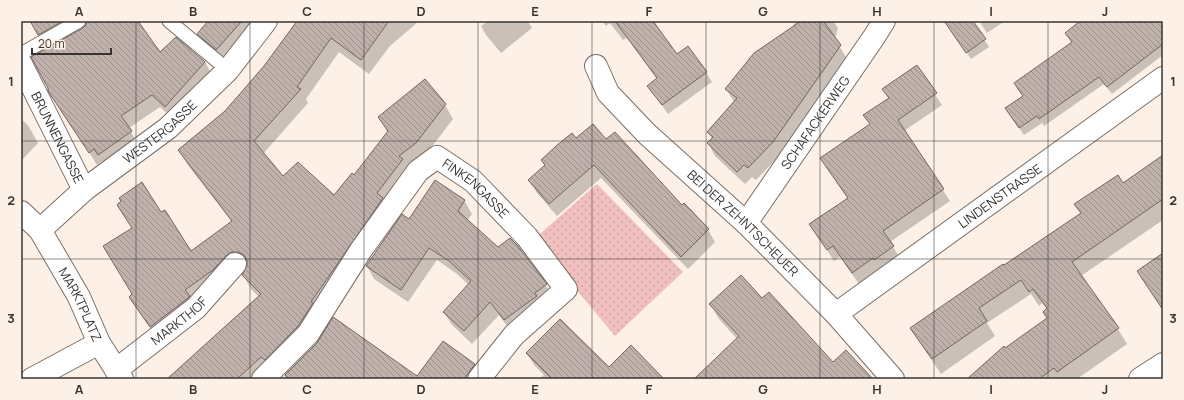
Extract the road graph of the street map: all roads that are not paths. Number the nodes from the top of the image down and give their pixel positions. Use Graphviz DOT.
graph roads {
  1 [pos="79,21"];
  2 [pos="169,21"];
  3 [pos="266,21"];
  4 [pos="884,21"];
  5 [pos="21,54"];
  6 [pos="21,64"];
  7 [pos="596,66"];
  8 [pos="228,70"];
  9 [pos="1163,78"];
  10 [pos="84,190"];
  11 [pos="21,212"];
  12 [pos="746,223"];
  13 [pos="40,230"];
  14 [pos="235,264"];
  15 [pos="836,314"];
  16 [pos="99,343"];
  17 [pos="1163,364"];
  18 [pos="119,374"];
  19 [pos="32,379"];
  20 [pos="263,379"];
  21 [pos="479,379"];
  22 [pos="893,379"];
  23 [pos="1140,379"];
  1 -- 5 [label="lane"];
  2 -- 8 [label="lane"];
  3 -- 8 [label="street, WESTERGASSE"];
  4 -- 12 [label="street, SCHAFACKERWEG"];
  6 -- 10 [label="street, BRUNNENGASSE"];
  7 -- 12 [label="street, BEI DER ZEHNTSCHEUER"];
  8 -- 10 [label="street, WESTERGASSE"];
  9 -- 15 [label="street, LINDENSTRASSE"];
  10 -- 13 [label="street, WESTERGASSE"];
  11 -- 13 [label="street, MARKTPLATZ"];
  12 -- 15 [label="street, BEI DER ZEHNTSCHEUER"];
  13 -- 16 [label="street, MARKTPLATZ"];
  14 -- 18 [label="street, MARKTHOF"];
  15 -- 22 [label="street, BEI DER ZEHNTSCHEUER"];
  16 -- 18 [label="street, MARKTPLATZ"];
  16 -- 19 [label="street"];
  17 -- 23 [label="street"];
  20 -- 21 [label="street, FINKENGASSE"];
}
